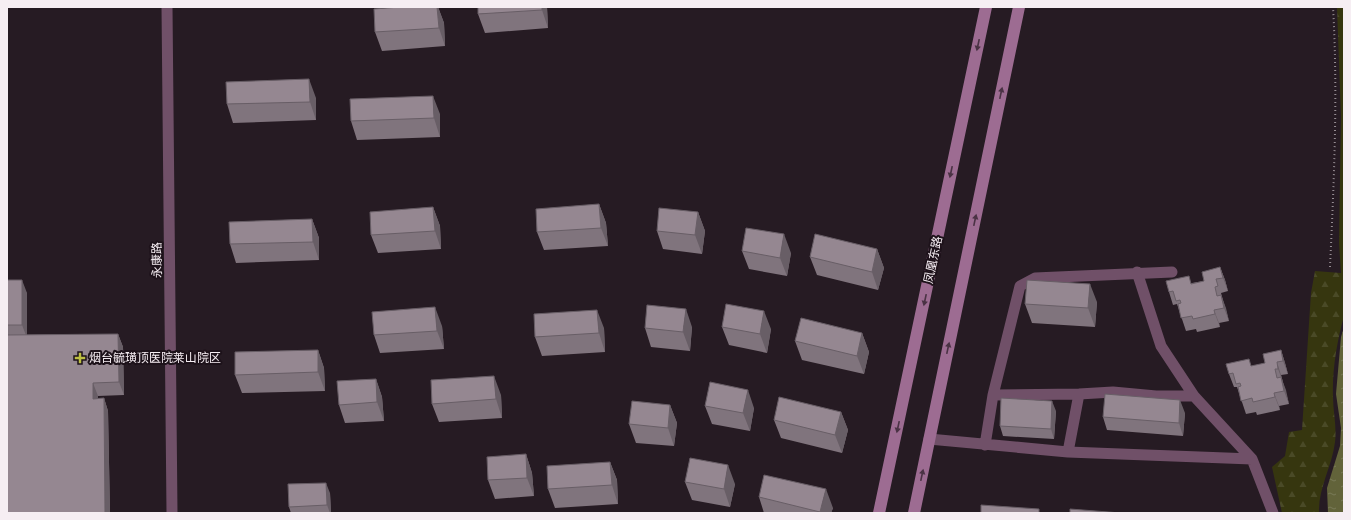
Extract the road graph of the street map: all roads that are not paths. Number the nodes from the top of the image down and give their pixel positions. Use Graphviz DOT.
graph roads {
  1 [pos="167,7"];
  2 [pos="986,7"];
  3 [pos="1019,7"];
  4 [pos="1137,272"];
  5 [pos="1172,272"];
  6 [pos="1079,394"];
  7 [pos="993,395"];
  8 [pos="1194,396"];
  9 [pos="929,439"];
  10 [pos="985,444"];
  11 [pos="1068,452"];
  12 [pos="1252,459"];
  13 [pos="172,513"];
  14 [pos="879,513"];
  15 [pos="914,513"];
  16 [pos="1274,513"];
  1 -- 13 [label="street, 永康路"];
  2 -- 14 [label="street, 凤凰东路, one-way"];
  9 -- 3 [label="street, one-way"];
  4 -- 5 [label="street"];
  4 -- 7 [label="street"];
  4 -- 8 [label="street"];
  6 -- 7 [label="street"];
  6 -- 8 [label="street"];
  6 -- 11 [label="street"];
  7 -- 10 [label="street"];
  8 -- 12 [label="street"];
  9 -- 10 [label="street"];
  15 -- 9 [label="street, one-way"];
  10 -- 11 [label="street"];
  11 -- 12 [label="street"];
  12 -- 16 [label="street"];
}
